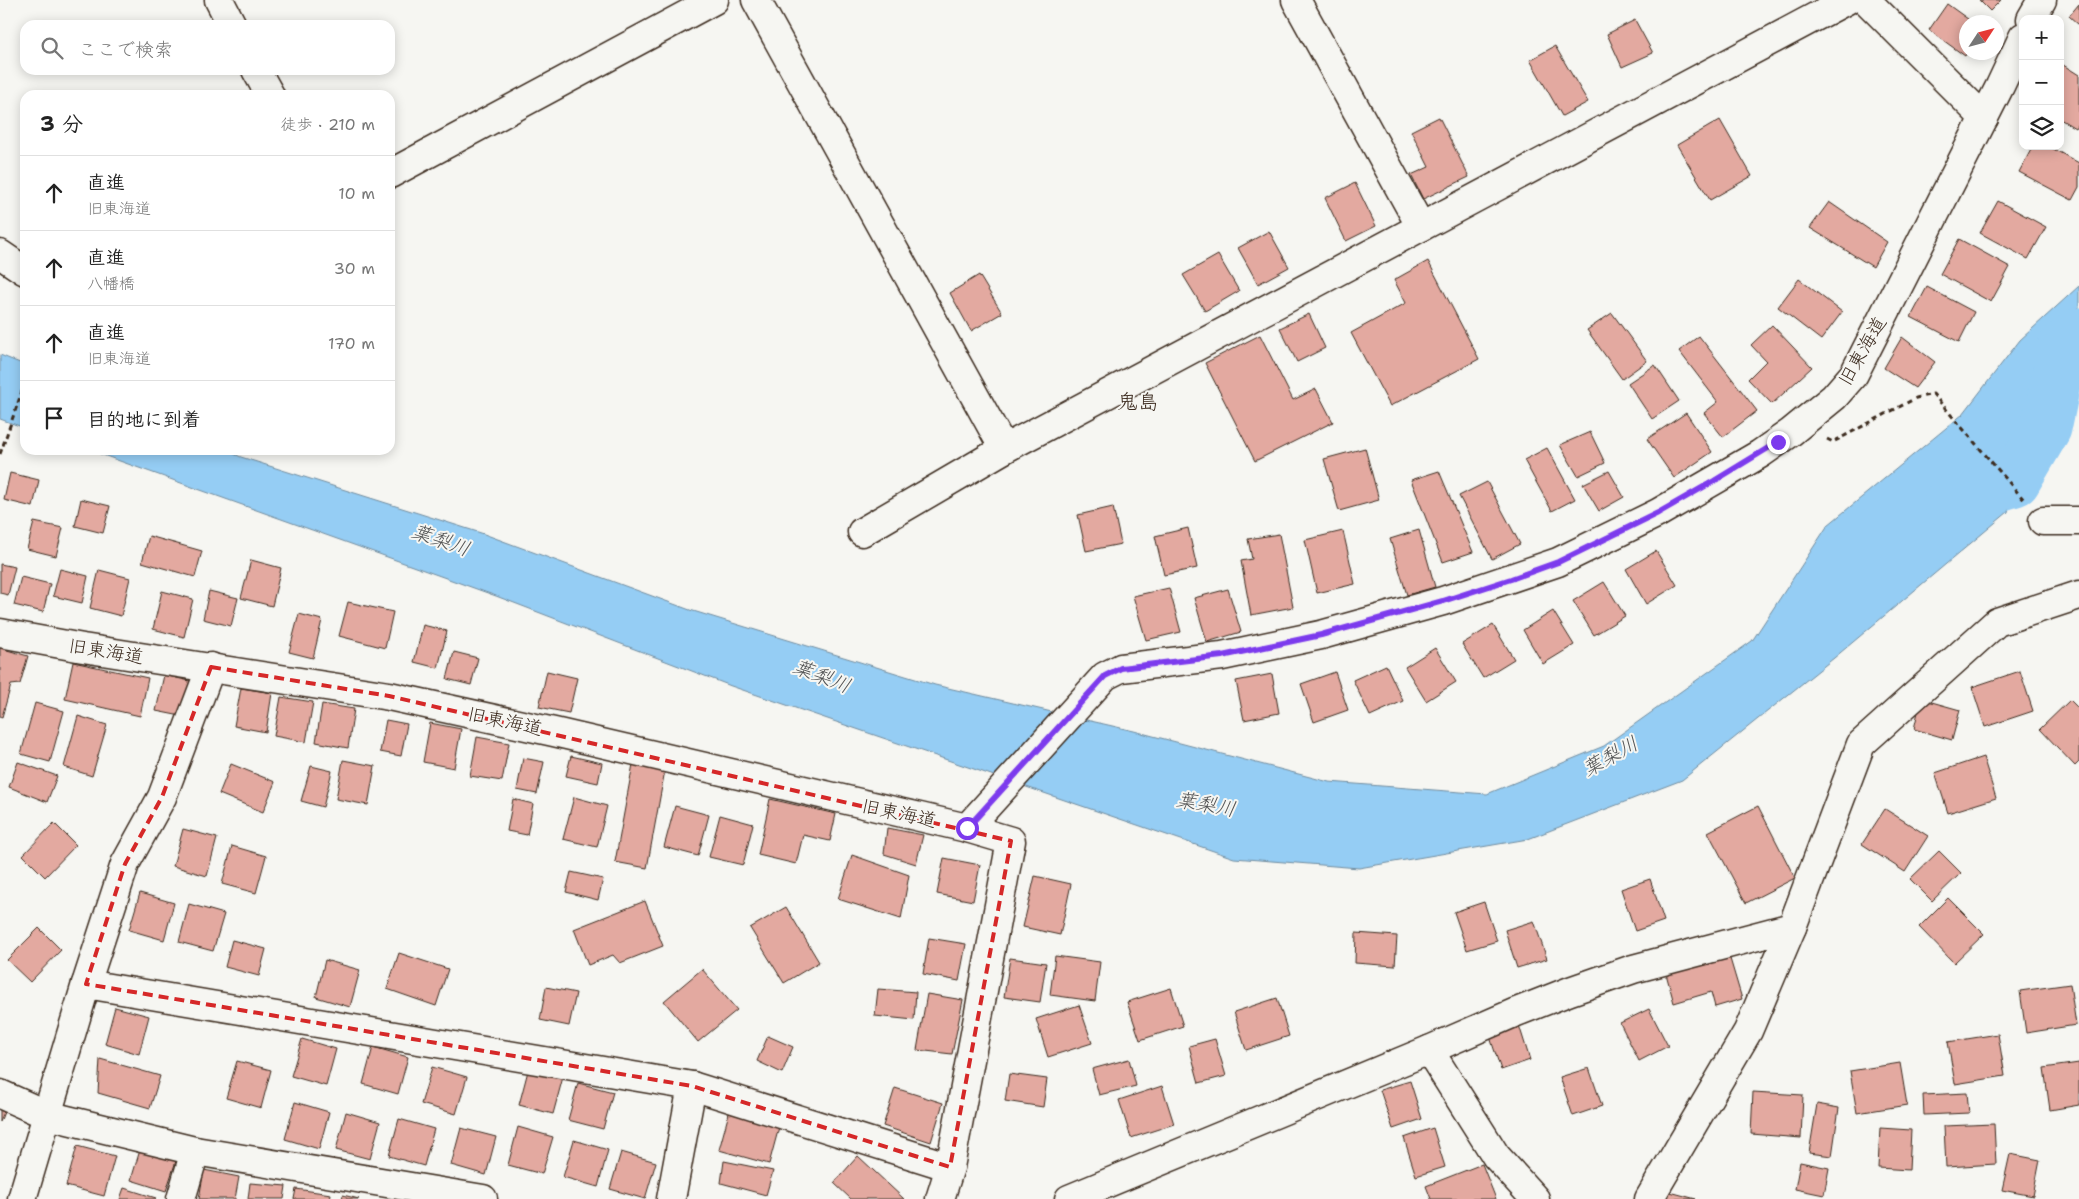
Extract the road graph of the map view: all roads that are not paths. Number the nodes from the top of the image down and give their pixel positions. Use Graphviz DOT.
graph roads {
  1 [pos="219,0"];
  2 [pos="714,0"];
  3 [pos="756,0"];
  4 [pos="1296,0"];
  5 [pos="1847,0"];
  6 [pos="1866,0"];
  7 [pos="2042,0"];
  8 [pos="2033,15"];
  9 [pos="229,20"];
  10 [pos="2019,45"];
  11 [pos="259,75"];
  12 [pos="267,90"];
  13 [pos="1984,118"];
  14 [pos="395,171"];
  15 [pos="1421,227"];
  16 [pos="0,254"];
  17 [pos="0,267"];
  18 [pos="20,268"];
  19 [pos="20,274"];
  20 [pos="1004,449"];
  21 [pos="2043,521"];
  22 [pos="2079,521"];
  23 [pos="862,532"];
  24 [pos="2079,596"];
  25 [pos="0,633"];
  26 [pos="211,667"];
  27 [pos="967,828"];
  28 [pos="1792,927"];
  29 [pos="86,984"];
  30 [pos="1429,1050"];
  31 [pos="692,1086"];
  32 [pos="0,1094"];
  33 [pos="47,1115"];
  34 [pos="195,1151"];
  35 [pos="950,1167"];
  36 [pos="22,1199"];
  37 [pos="181,1199"];
  38 [pos="483,1199"];
  39 [pos="671,1199"];
  40 [pos="940,1199"];
  41 [pos="1069,1199"];
  42 [pos="1534,1199"];
  43 [pos="1649,1199"];
  1 -- 9 [label="street"];
  2 -- 14 [label="street"];
  3 -- 20 [label="street"];
  4 -- 15 [label="street"];
  5 -- 15 [label="street"];
  6 -- 13 [label="street"];
  7 -- 8 [label="street"];
  10 -- 13 [label="street, 旧東海道"];
  11 -- 12 [label="street"];
  13 -- 27 [label="street, 旧東海道"];
  15 -- 20 [label="street"];
  16 -- 18 [label="street"];
  17 -- 19 [label="street"];
  20 -- 23 [label="street"];
  21 -- 22 [label="street"];
  24 -- 28 [label="street"];
  25 -- 26 [label="street, 旧東海道"];
  26 -- 27 [label="street, 旧東海道"];
  26 -- 29 [label="street"];
  27 -- 35 [label="street, 旧東海道"];
  28 -- 30 [label="street"];
  28 -- 43 [label="street"];
  29 -- 31 [label="street"];
  29 -- 33 [label="street"];
  30 -- 41 [label="street"];
  30 -- 42 [label="street"];
  31 -- 35 [label="street"];
  31 -- 39 [label="street"];
  32 -- 33 [label="street"];
  33 -- 34 [label="street"];
  33 -- 36 [label="street"];
  34 -- 37 [label="street"];
  34 -- 38 [label="street"];
  35 -- 40 [label="street"];
}
